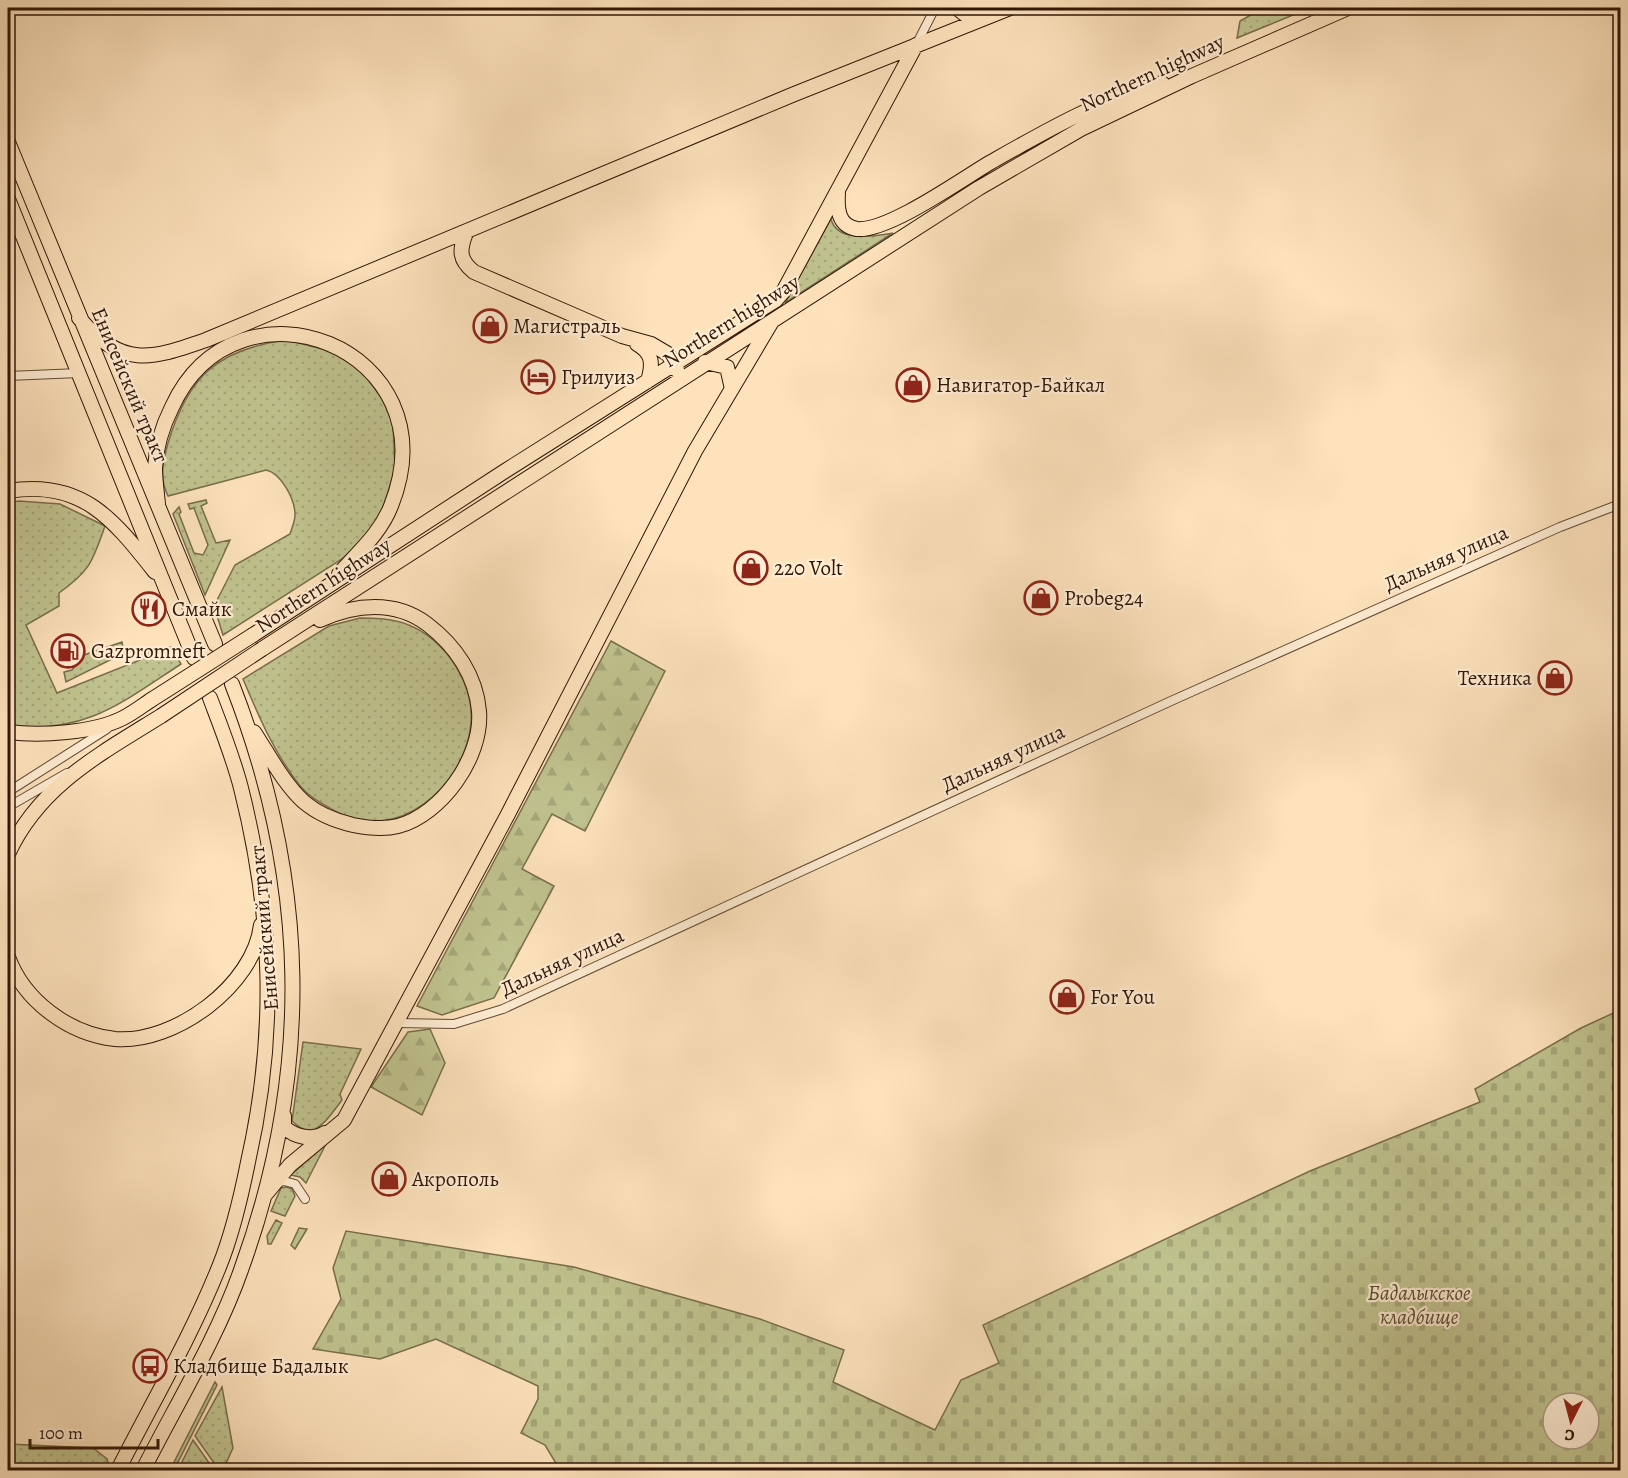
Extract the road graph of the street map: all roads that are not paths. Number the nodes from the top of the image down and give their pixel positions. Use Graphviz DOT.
graph roads {
  1 [pos="935,8"];
  2 [pos="957,8"];
  3 [pos="1010,8"];
  4 [pos="1348,8"];
  5 [pos="987,17"];
  6 [pos="916,45"];
  7 [pos="1192,76"];
  8 [pos="8,142"];
  9 [pos="838,191"];
  10 [pos="8,199"];
  11 [pos="466,233"];
  12 [pos="79,318"];
  13 [pos="772,321"];
  14 [pos="622,336"];
  15 [pos="705,362"];
  16 [pos="674,364"];
  17 [pos="79,373"];
  18 [pos="8,376"];
  19 [pos="681,377"];
  20 [pos="648,381"];
  21 [pos="732,389"];
  22 [pos="8,491"];
  23 [pos="158,504"];
  24 [pos="1620,504"];
  25 [pos="165,585"];
  26 [pos="327,587"];
  27 [pos="275,641"];
  28 [pos="215,645"];
  29 [pos="194,658"];
  30 [pos="232,684"];
  31 [pos="210,698"];
  32 [pos="245,717"];
  33 [pos="122,719"];
  34 [pos="8,732"];
  35 [pos="79,766"];
  36 [pos="8,792"];
  37 [pos="8,807"];
  38 [pos="8,854"];
  39 [pos="263,902"];
  40 [pos="8,957"];
  41 [pos="397,1023"];
  42 [pos="284,1112"];
  43 [pos="344,1120"];
  44 [pos="274,1183"];
  45 [pos="265,1195"];
  46 [pos="305,1199"];
  47 [pos="183,1344"];
  48 [pos="202,1354"];
  49 [pos="118,1470"];
  50 [pos="143,1470"];
  1 -- 6 [label="street"];
  2 -- 5 [label="main road"];
  3 -- 5 [label="main road"];
  4 -- 7 [label="main road, Northern highway"];
  5 -- 6 [label="main road"];
  6 -- 9 [label="main road, Northern highway"];
  6 -- 11 [label="main road"];
  7 -- 9 [label="main road"];
  7 -- 13 [label="main road, Northern highway"];
  8 -- 12 [label="main road, Енисейский тракт"];
  9 -- 16 [label="main road, Northern highway"];
  10 -- 17 [label="main road, Енисейский тракт"];
  11 -- 12 [label="main road"];
  11 -- 14 [label="main road"];
  12 -- 23 [label="main road, Енисейский тракт"];
  13 -- 15 [label="main road, Northern highway"];
  13 -- 21 [label="main road"];
  14 -- 16 [label="main road"];
  14 -- 20 [label="main road"];
  15 -- 19 [label="main road, Northern highway"];
  15 -- 21 [label="main road"];
  16 -- 19 [label="main road"];
  16 -- 20 [label="main road, Northern highway"];
  17 -- 18 [label="street"];
  17 -- 25 [label="main road, Енисейский тракт"];
  19 -- 27 [label="main road, Northern highway"];
  20 -- 26 [label="main road, Northern highway"];
  21 -- 41 [label="main road"];
  22 -- 25 [label="main road"];
  23 -- 26 [label="main road"];
  23 -- 28 [label="main road, Енисейский тракт"];
  24 -- 41 [label="street, Дальняя улица"];
  25 -- 29 [label="main road, Енисейский тракт"];
  26 -- 33 [label="main road, Northern highway, bridge"];
  27 -- 32 [label="main road"];
  27 -- 35 [label="main road, Northern highway, bridge"];
  30 -- 32 [label="main road, Енисейский тракт"];
  31 -- 39 [label="main road, Енисейский тракт"];
  32 -- 42 [label="main road, Енисейский тракт"];
  33 -- 34 [label="main road"];
  33 -- 36 [label="street, Northern highway"];
  35 -- 37 [label="street, Northern highway"];
  35 -- 38 [label="main road"];
  39 -- 40 [label="main road"];
  39 -- 47 [label="main road, Енисейский тракт"];
  41 -- 43 [label="main road"];
  42 -- 43 [label="main road"];
  42 -- 45 [label="main road, Енисейский тракт"];
  43 -- 44 [label="main road"];
  44 -- 45 [label="main road"];
  44 -- 46 [label="street"];
  45 -- 48 [label="main road, Енисейский тракт"];
  47 -- 48 [label="main road"];
  47 -- 49 [label="main road, Енисейский тракт"];
  48 -- 50 [label="main road, Енисейский тракт"];
}
